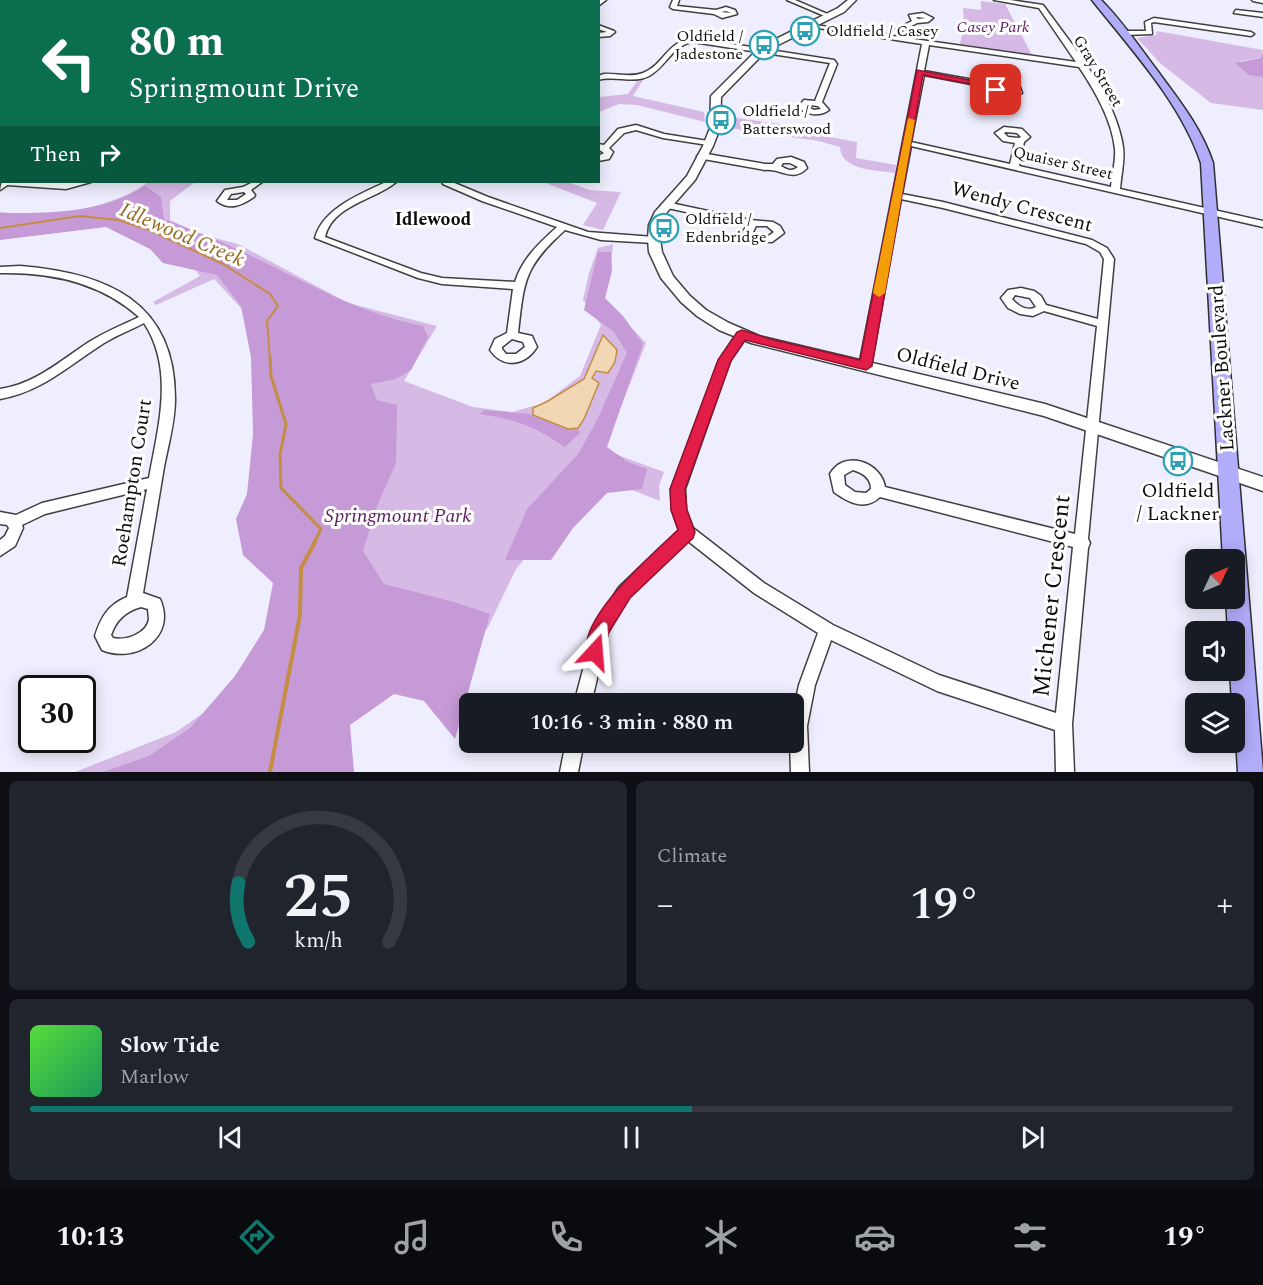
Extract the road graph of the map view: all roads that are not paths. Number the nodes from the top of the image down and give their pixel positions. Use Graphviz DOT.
graph roads {
  1 [pos="676,0"];
  2 [pos="790,0"];
  3 [pos="852,0"];
  4 [pos="997,0"];
  5 [pos="1096,0"];
  6 [pos="1255,0"];
  7 [pos="1263,1"];
  8 [pos="716,12"];
  9 [pos="1236,12"];
  10 [pos="1263,15"];
  11 [pos="829,16"];
  12 [pos="916,21"];
  13 [pos="808,26"];
  14 [pos="600,28"];
  15 [pos="1125,33"];
  16 [pos="1251,34"];
  17 [pos="600,35"];
  18 [pos="886,37"];
  19 [pos="926,43"];
  20 [pos="763,49"];
  21 [pos="1080,65"];
  22 [pos="920,72"];
  23 [pos="600,74"];
  24 [pos="996,86"];
  25 [pos="818,102"];
  26 [pos="1020,141"];
  27 [pos="708,143"];
  28 [pos="907,143"];
  29 [pos="602,147"];
  30 [pos="701,156"];
  31 [pos="600,158"];
  32 [pos="776,166"];
  33 [pos="1014,167"];
  34 [pos="22,183"];
  35 [pos="82,183"];
  36 [pos="256,183"];
  37 [pos="390,183"];
  38 [pos="449,183"];
  39 [pos="246,189"];
  40 [pos="1115,190"];
  41 [pos="897,196"];
  42 [pos="666,205"];
  43 [pos="1212,213"];
  44 [pos="752,224"];
  45 [pos="1263,224"];
  46 [pos="562,227"];
  47 [pos="654,240"];
  48 [pos="0,270"];
  49 [pos="518,286"];
  50 [pos="1041,307"];
  51 [pos="145,318"];
  52 [pos="1103,324"];
  53 [pos="512,335"];
  54 [pos="742,335"];
  55 [pos="866,366"];
  56 [pos="0,394"];
  57 [pos="1092,424"];
  58 [pos="1229,472"];
  59 [pos="154,482"];
  60 [pos="1263,484"];
  61 [pos="878,491"];
  62 [pos="0,518"];
  63 [pos="15,522"];
  64 [pos="687,532"];
  65 [pos="1083,543"];
  66 [pos="0,549"];
  67 [pos="134,601"];
  68 [pos="827,630"];
  69 [pos="585,693"];
  70 [pos="1064,724"];
  71 [pos="573,753"];
  72 [pos="569,772"];
  73 [pos="800,772"];
  74 [pos="1065,772"];
  75 [pos="1252,772"];
  1 -- 8 [label="street"];
  2 -- 11 [label="street"];
  3 -- 11 [label="street"];
  4 -- 21 [label="street, Gray Street"];
  5 -- 15 [label="main road, Lackner Boulevard"];
  6 -- 7 [label="street"];
  9 -- 10 [label="street"];
  11 -- 13 [label="street"];
  12 -- 18 [label="street"];
  13 -- 18 [label="street"];
  13 -- 20 [label="street"];
  14 -- 17 [label="street"];
  15 -- 16 [label="street"];
  15 -- 43 [label="main road, Lackner Boulevard"];
  18 -- 19 [label="street"];
  19 -- 21 [label="street"];
  19 -- 22 [label="street"];
  20 -- 23 [label="street"];
  20 -- 25 [label="street"];
  20 -- 27 [label="street"];
  21 -- 40 [label="street, Gray Street"];
  22 -- 24 [label="street"];
  22 -- 28 [label="street"];
  26 -- 33 [label="street"];
  27 -- 29 [label="street"];
  27 -- 30 [label="street"];
  28 -- 33 [label="street, Quaiser Street"];
  28 -- 41 [label="street"];
  29 -- 31 [label="street"];
  30 -- 32 [label="street"];
  30 -- 42 [label="street"];
  33 -- 40 [label="street, Quaiser Street"];
  34 -- 35 [label="street"];
  36 -- 39 [label="street"];
  37 -- 49 [label="street"];
  38 -- 46 [label="street"];
  40 -- 43 [label="street, Quaiser Street"];
  41 -- 52 [label="street, Wendy Crescent"];
  41 -- 55 [label="street"];
  42 -- 44 [label="street"];
  42 -- 47 [label="street"];
  43 -- 45 [label="street, Quaiser Street"];
  43 -- 58 [label="main road, Lackner Boulevard"];
  46 -- 47 [label="street"];
  46 -- 49 [label="street"];
  47 -- 54 [label="street, Oldfield Drive"];
  48 -- 51 [label="street, Roehampton Court"];
  49 -- 53 [label="street"];
  50 -- 52 [label="street"];
  51 -- 56 [label="street"];
  51 -- 59 [label="street, Roehampton Court"];
  52 -- 57 [label="street, Wendy Crescent"];
  54 -- 55 [label="street, Oldfield Drive"];
  54 -- 64 [label="street"];
  55 -- 57 [label="street, Oldfield Drive"];
  57 -- 58 [label="street, Oldfield Drive"];
  57 -- 65 [label="street, Michener Crescent"];
  58 -- 60 [label="street, Oldfield Drive"];
  58 -- 75 [label="main road, Lackner Boulevard"];
  59 -- 63 [label="street"];
  59 -- 67 [label="street, Roehampton Court"];
  61 -- 65 [label="street"];
  62 -- 63 [label="street"];
  63 -- 66 [label="street"];
  64 -- 68 [label="street"];
  64 -- 69 [label="street"];
  65 -- 70 [label="street, Michener Crescent"];
  68 -- 70 [label="street"];
  68 -- 73 [label="street"];
  70 -- 74 [label="street, Michener Crescent"];
  71 -- 72 [label="street"];
}
